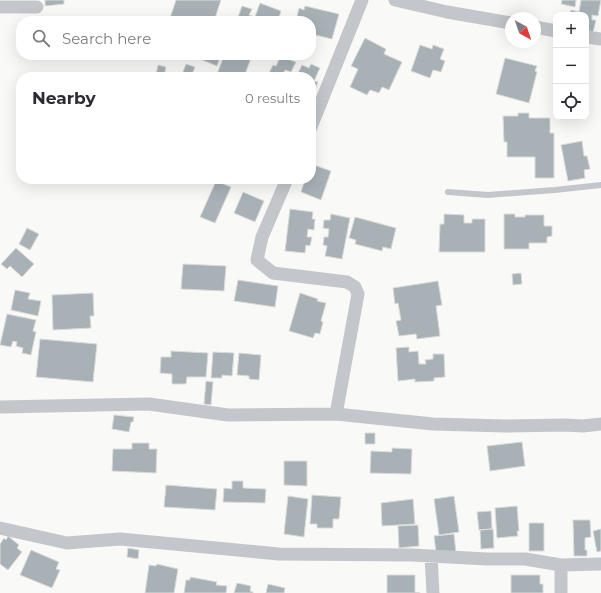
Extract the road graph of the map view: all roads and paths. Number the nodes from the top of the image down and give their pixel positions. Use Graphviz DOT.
graph roads {
  1 [pos="362,0"];
  2 [pos="395,0"];
  3 [pos="448,6"];
  4 [pos="0,7"];
  5 [pos="37,7"];
  6 [pos="505,21"];
  7 [pos="541,28"];
  8 [pos="553,30"];
  9 [pos="589,37"];
  10 [pos="601,39"];
  11 [pos="316,114"];
  12 [pos="284,184"];
  13 [pos="601,185"];
  14 [pos="448,192"];
  15 [pos="0,408"];
  16 [pos="336,414"];
  17 [pos="601,424"];
  18 [pos="0,528"];
  19 [pos="431,556"];
  20 [pos="601,564"];
  21 [pos="561,565"];
  22 [pos="433,593"];
  23 [pos="561,593"];
  1 -- 11 [label="street"];
  2 -- 3 [label="street"];
  3 -- 6 [label="street"];
  4 -- 5 [label="street"];
  7 -- 8 [label="street"];
  9 -- 10 [label="street"];
  12 -- 16 [label="street"];
  13 -- 14 [label="lane"];
  15 -- 16 [label="street"];
  16 -- 17 [label="street"];
  18 -- 19 [label="street"];
  19 -- 21 [label="street"];
  19 -- 22 [label="street"];
  20 -- 21 [label="street"];
  21 -- 23 [label="street"];
}
